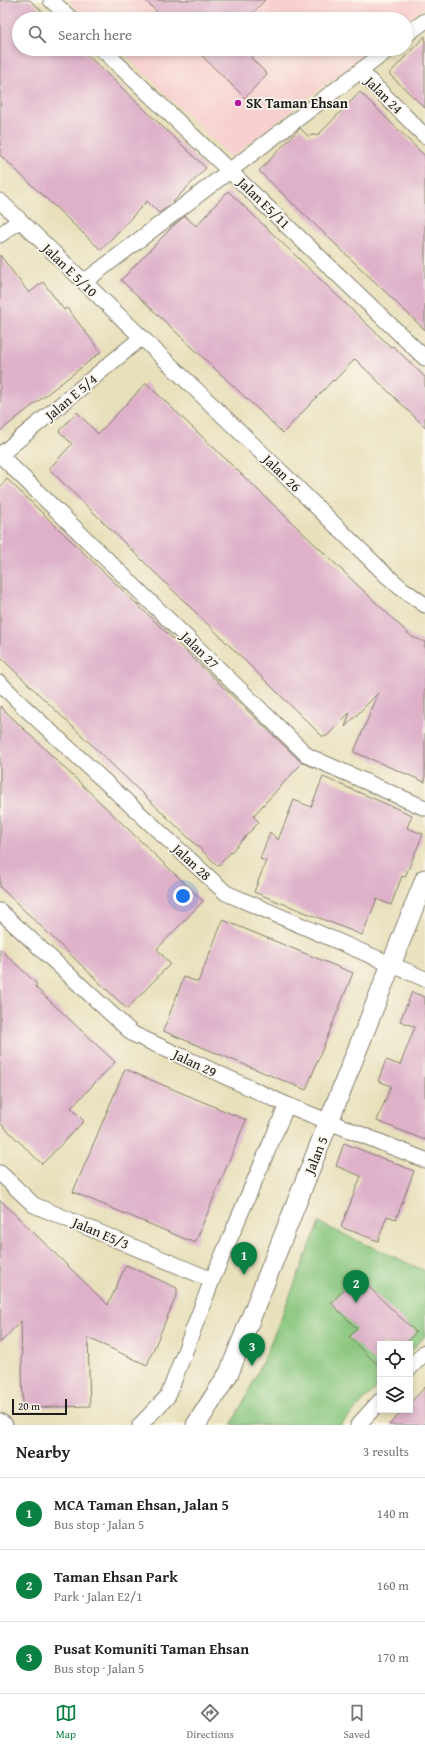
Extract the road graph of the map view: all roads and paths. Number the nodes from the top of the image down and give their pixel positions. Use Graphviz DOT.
graph roads {
  1 [pos="51,0"];
  2 [pos="63,12"];
  3 [pos="425,21"];
  4 [pos="413,30"];
  5 [pos="109,56"];
  6 [pos="380,56"];
  7 [pos="360,71"];
  8 [pos="425,136"];
  9 [pos="230,171"];
  10 [pos="0,201"];
  11 [pos="19,221"];
  12 [pos="0,235"];
  13 [pos="84,282"];
  14 [pos="141,338"];
  15 [pos="425,358"];
  16 [pos="0,455"];
  17 [pos="425,605"];
  18 [pos="0,683"];
  19 [pos="425,808"];
  20 [pos="425,879"];
  21 [pos="0,911"];
  22 [pos="392,966"];
  23 [pos="425,979"];
  24 [pos="287,1105"];
  25 [pos="329,1122"];
  26 [pos="425,1160"];
  27 [pos="0,1173"];
  28 [pos="212,1280"];
  29 [pos="425,1352"];
  30 [pos="413,1365"];
  31 [pos="377,1404"];
  32 [pos="0,1421"];
  33 [pos="5,1425"];
  34 [pos="140,1425"];
  35 [pos="196,1425"];
  36 [pos="358,1425"];
  1 -- 2 [label="street"];
  3 -- 4 [label="street"];
  5 -- 9 [label="street, Jalan E5/11"];
  6 -- 7 [label="street"];
  7 -- 8 [label="street, Jalan 24"];
  7 -- 9 [label="street"];
  9 -- 13 [label="street"];
  9 -- 15 [label="street, Jalan E5/11"];
  10 -- 11 [label="street, Jalan E 5/10"];
  11 -- 12 [label="street"];
  11 -- 13 [label="street, Jalan E 5/10"];
  13 -- 14 [label="street, Jalan E 5/10"];
  14 -- 16 [label="street, Jalan E 5/4"];
  14 -- 17 [label="street, Jalan 26"];
  16 -- 19 [label="street, Jalan 27"];
  18 -- 22 [label="street, Jalan 28"];
  20 -- 22 [label="street, Jalan 5"];
  21 -- 24 [label="street, Jalan 29"];
  22 -- 23 [label="street, Jalan 28"];
  22 -- 25 [label="street, Jalan 5"];
  24 -- 25 [label="street, Jalan 29"];
  24 -- 28 [label="street"];
  25 -- 26 [label="street, Jalan 29"];
  25 -- 35 [label="street, Jalan 5"];
  27 -- 28 [label="street, Jalan E5/3"];
  28 -- 34 [label="street"];
  29 -- 30 [label="street"];
  31 -- 36 [label="street"];
  32 -- 33 [label="street"];
}
